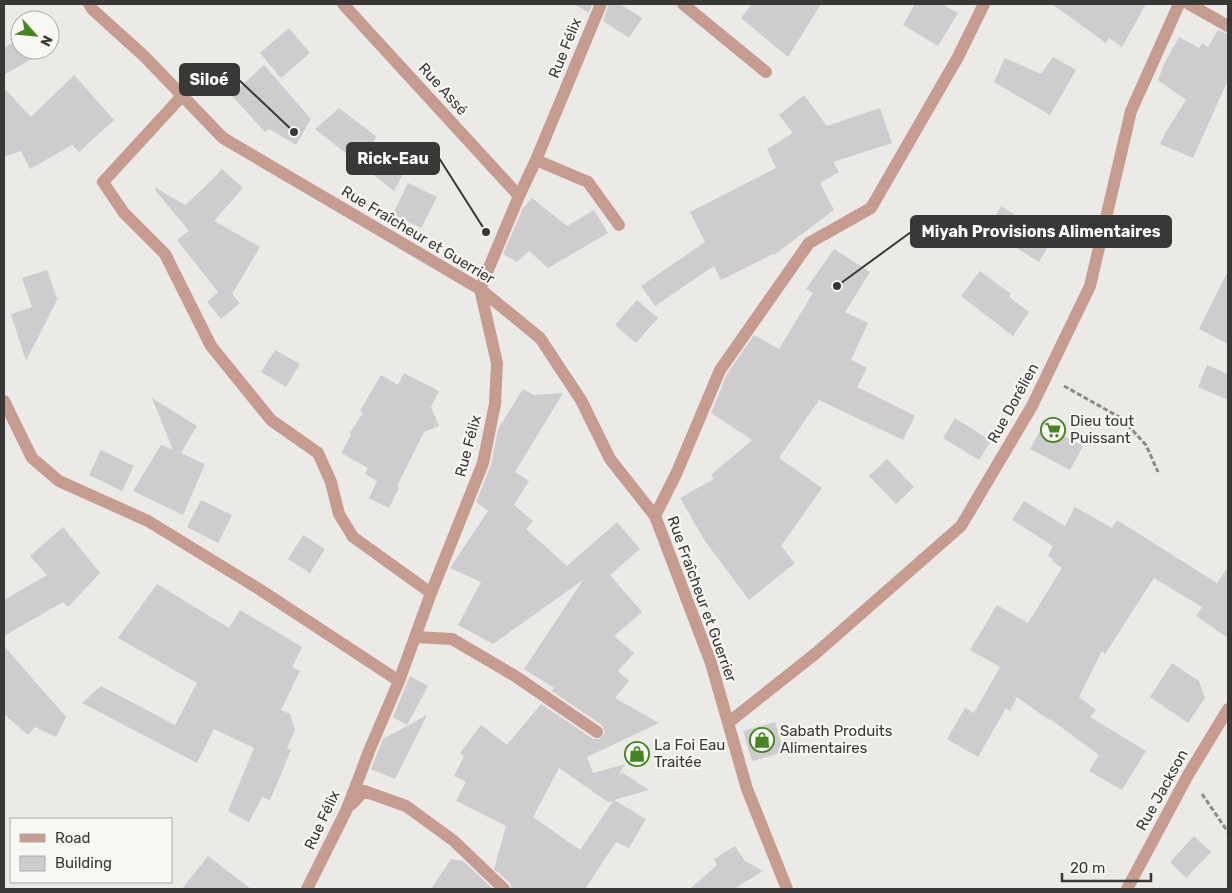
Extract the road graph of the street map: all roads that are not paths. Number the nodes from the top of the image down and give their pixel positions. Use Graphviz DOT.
graph roads {
  1 [pos="89,4"];
  2 [pos="343,4"];
  3 [pos="601,4"];
  4 [pos="683,4"];
  5 [pos="984,4"];
  6 [pos="1179,4"];
  7 [pos="1189,4"];
  8 [pos="1228,26"];
  9 [pos="766,72"];
  10 [pos="182,96"];
  11 [pos="536,160"];
  12 [pos="519,196"];
  13 [pos="619,226"];
  14 [pos="480,289"];
  15 [pos="4,401"];
  16 [pos="655,516"];
  17 [pos="431,593"];
  18 [pos="415,637"];
  19 [pos="399,681"];
  20 [pos="1228,709"];
  21 [pos="729,722"];
  22 [pos="597,732"];
  23 [pos="347,809"];
  24 [pos="307,889"];
  25 [pos="504,889"];
  26 [pos="787,889"];
  27 [pos="1127,889"];
  1 -- 10 [label="street, Rue Fraîcheur et Guerrier"];
  2 -- 12 [label="street, Rue Assé"];
  3 -- 11 [label="street, Rue Félix"];
  4 -- 9 [label="street"];
  5 -- 16 [label="street"];
  6 -- 21 [label="street, Rue Dorélien"];
  7 -- 8 [label="street"];
  10 -- 14 [label="street, Rue Fraîcheur et Guerrier"];
  10 -- 17 [label="street"];
  11 -- 12 [label="street, Rue Félix"];
  11 -- 13 [label="street"];
  12 -- 14 [label="street, Rue Félix"];
  14 -- 16 [label="street, Rue Fraîcheur et Guerrier"];
  14 -- 17 [label="street, Rue Félix"];
  15 -- 19 [label="street"];
  16 -- 21 [label="street, Rue Fraîcheur et Guerrier"];
  17 -- 18 [label="street, Rue Félix"];
  18 -- 19 [label="street, Rue Félix"];
  18 -- 22 [label="street"];
  19 -- 23 [label="street, Rue Félix"];
  20 -- 27 [label="street, Rue Jackson"];
  21 -- 26 [label="street, Rue Fraîcheur et Guerrier"];
  23 -- 24 [label="street, Rue Félix"];
  23 -- 25 [label="street"];
}
